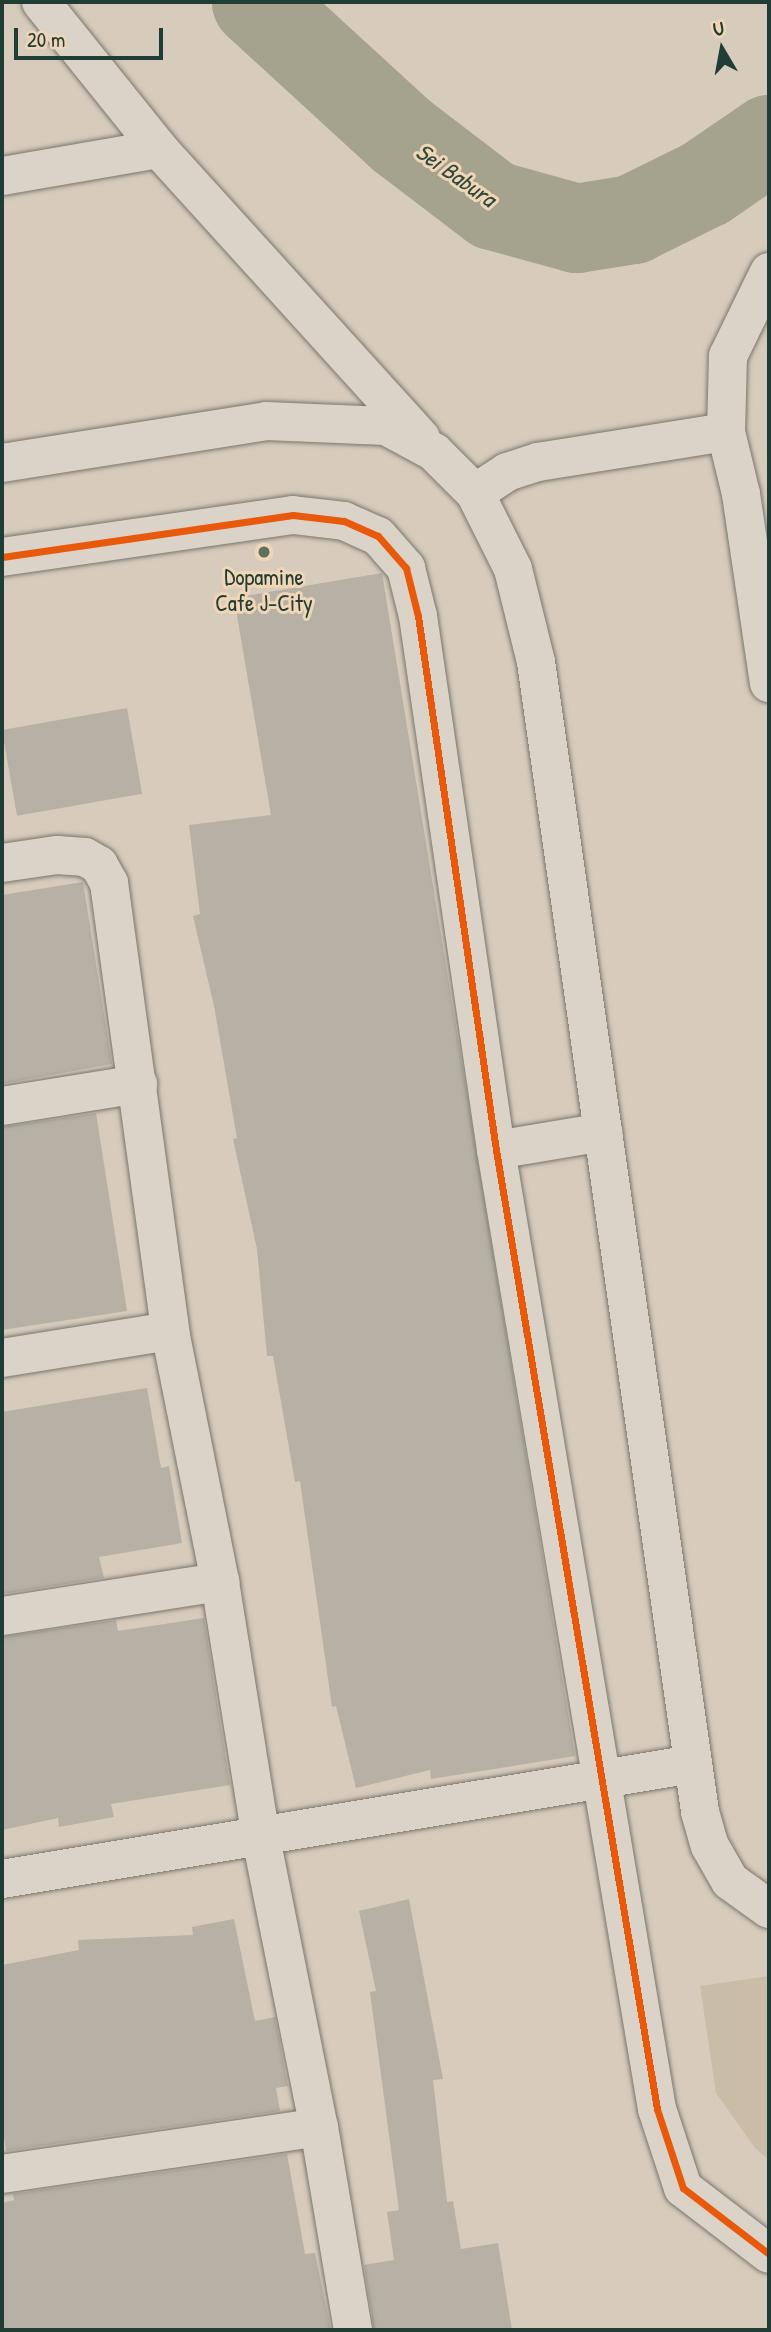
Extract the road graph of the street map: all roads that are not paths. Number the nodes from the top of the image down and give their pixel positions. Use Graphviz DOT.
graph roads {
  1 [pos="41,2"];
  2 [pos="159,149"];
  3 [pos="2,176"];
  4 [pos="769,272"];
  5 [pos="726,432"];
  6 [pos="434,452"];
  7 [pos="2,463"];
  8 [pos="475,492"];
  9 [pos="757,523"];
  10 [pos="2,557"];
  11 [pos="769,682"];
  12 [pos="2,863"];
  13 [pos="138,1084"];
  14 [pos="2,1106"];
  15 [pos="603,1132"];
  16 [pos="496,1150"];
  17 [pos="170,1331"];
  18 [pos="2,1358"];
  19 [pos="220,1582"];
  20 [pos="2,1616"];
  21 [pos="692,1764"];
  22 [pos="603,1782"];
  23 [pos="260,1833"];
  24 [pos="2,1879"];
  25 [pos="769,1909"];
  26 [pos="318,2127"];
  27 [pos="2,2174"];
  28 [pos="769,2254"];
  29 [pos="353,2330"];
  1 -- 2 [label="street"];
  2 -- 3 [label="street"];
  2 -- 6 [label="street"];
  4 -- 5 [label="street"];
  5 -- 8 [label="street"];
  5 -- 9 [label="street"];
  6 -- 7 [label="street"];
  6 -- 8 [label="street"];
  8 -- 15 [label="street"];
  9 -- 11 [label="street"];
  10 -- 16 [label="street"];
  12 -- 13 [label="street"];
  13 -- 14 [label="street"];
  13 -- 17 [label="street"];
  15 -- 16 [label="street"];
  15 -- 21 [label="street"];
  16 -- 22 [label="street"];
  17 -- 18 [label="street"];
  17 -- 19 [label="street"];
  19 -- 20 [label="street"];
  19 -- 23 [label="street"];
  21 -- 22 [label="street"];
  21 -- 25 [label="street"];
  22 -- 23 [label="street"];
  22 -- 28 [label="street"];
  23 -- 24 [label="street"];
  23 -- 26 [label="street"];
  26 -- 27 [label="street"];
  26 -- 29 [label="street"];
}
